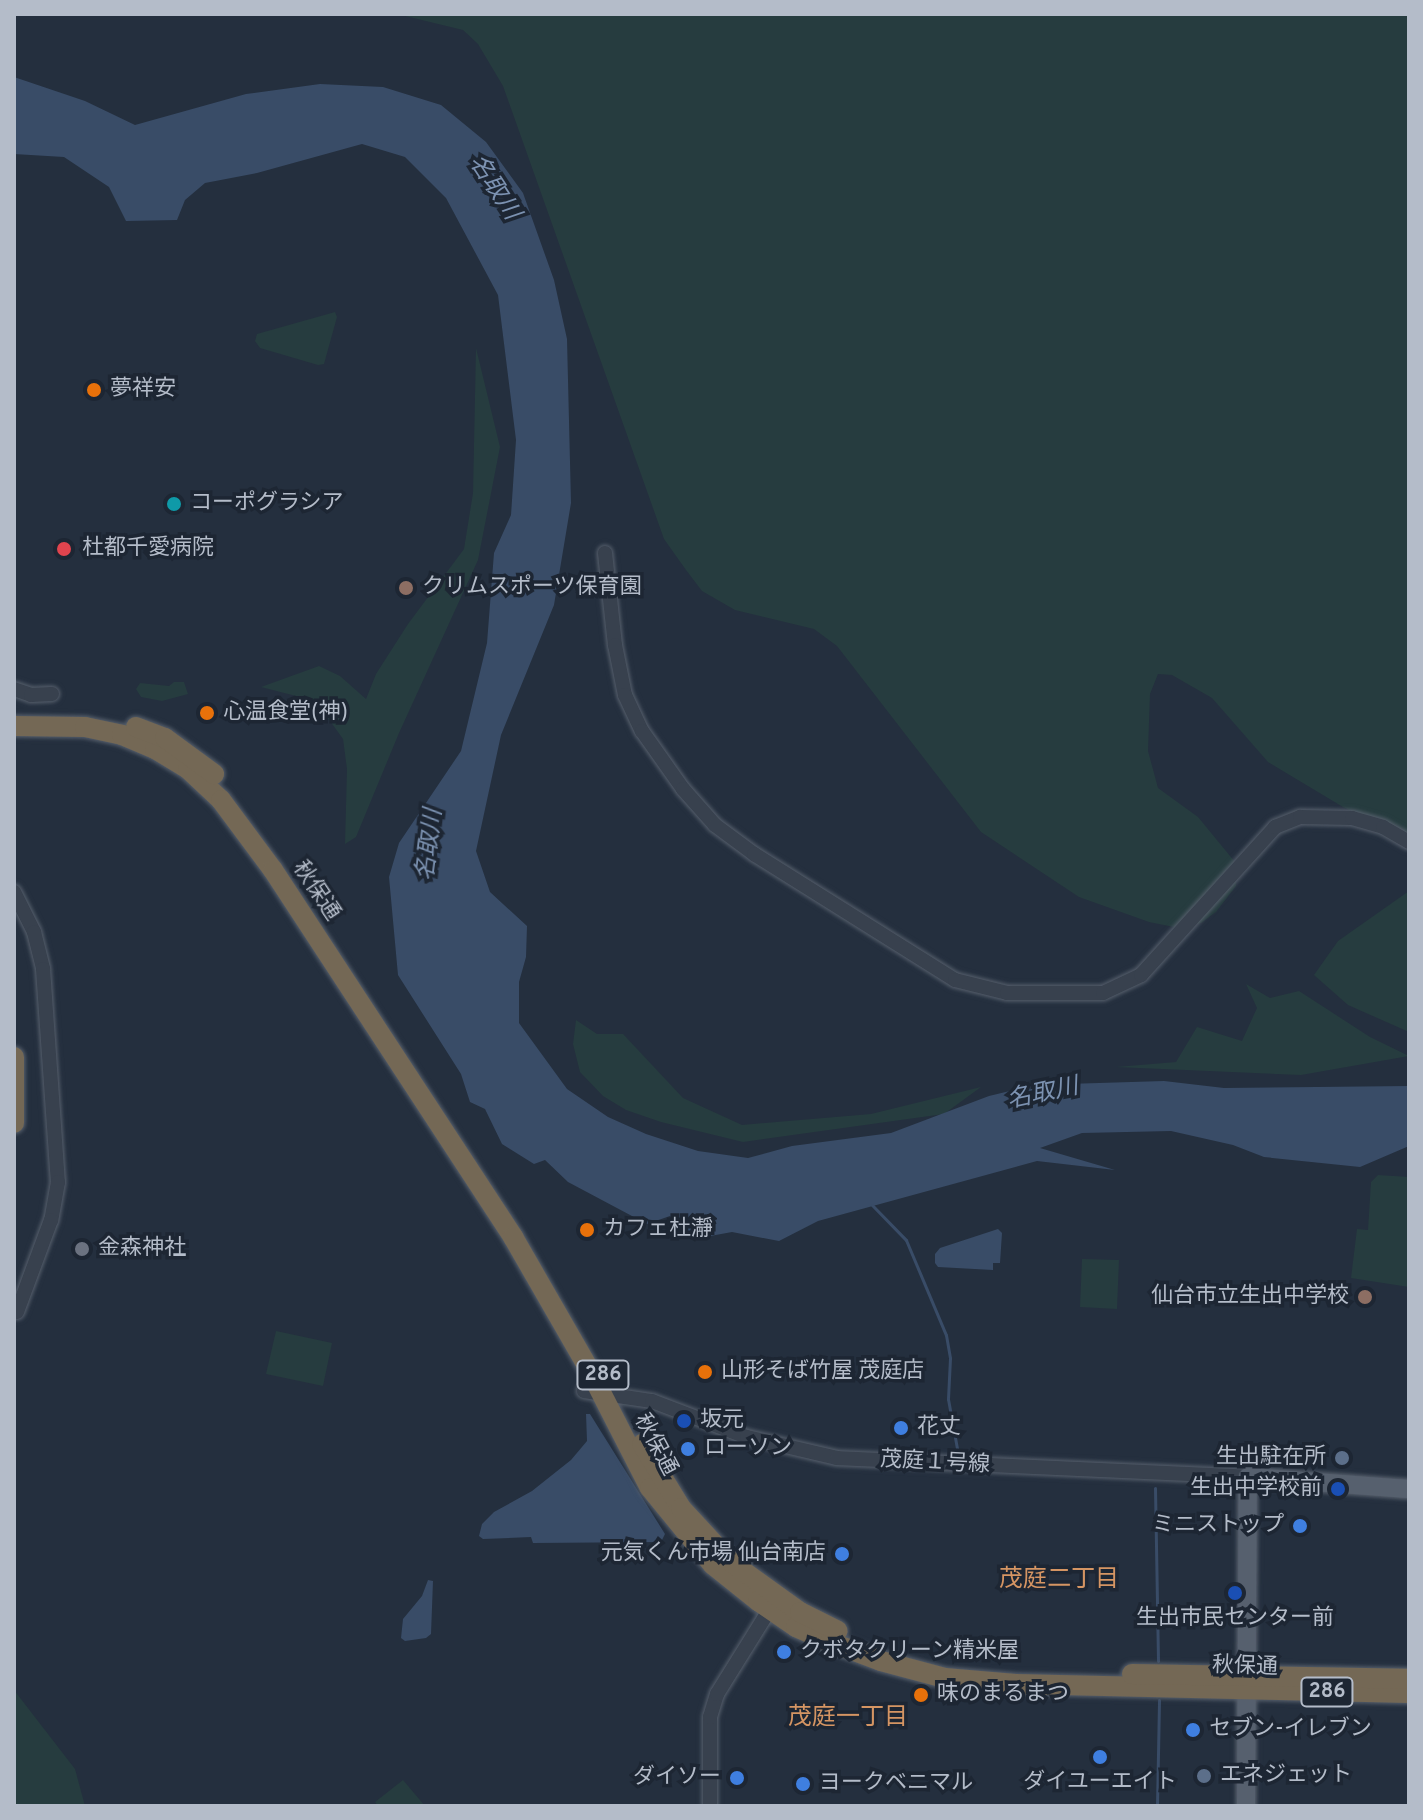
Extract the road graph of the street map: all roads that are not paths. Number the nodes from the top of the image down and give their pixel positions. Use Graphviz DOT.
graph roads {
  1 [pos="605,553"];
  2 [pos="14,689"];
  3 [pos="52,694"];
  4 [pos="14,715"];
  5 [pos="14,726"];
  6 [pos="1409,842"];
  7 [pos="14,892"];
  8 [pos="14,1057"];
  9 [pos="14,1123"];
  10 [pos="17,1312"];
  11 [pos="607,1393"];
  12 [pos="1248,1477"];
  13 [pos="1409,1489"];
  14 [pos="769,1611"];
  15 [pos="1409,1679"];
  16 [pos="1246,1684"];
  17 [pos="1409,1693"];
  18 [pos="710,1806"];
  19 [pos="1246,1806"];
  1 -- 6 [label="street"];
  2 -- 3 [label="street"];
  4 -- 11 [label="highway, 秋保通 / 286"];
  5 -- 11 [label="highway, 秋保通 / 286"];
  7 -- 10 [label="street"];
  8 -- 9 [label="highway"];
  11 -- 12 [label="street, 茂庭１号線"];
  11 -- 14 [label="highway, 秋保通 / 286"];
  12 -- 13 [label="main road"];
  12 -- 16 [label="main road"];
  14 -- 16 [label="highway, 秋保通 / 286"];
  14 -- 18 [label="street"];
  15 -- 16 [label="highway, 秋保通 / 286"];
  16 -- 17 [label="highway, 秋保通 / 286"];
  16 -- 19 [label="main road"];
}
